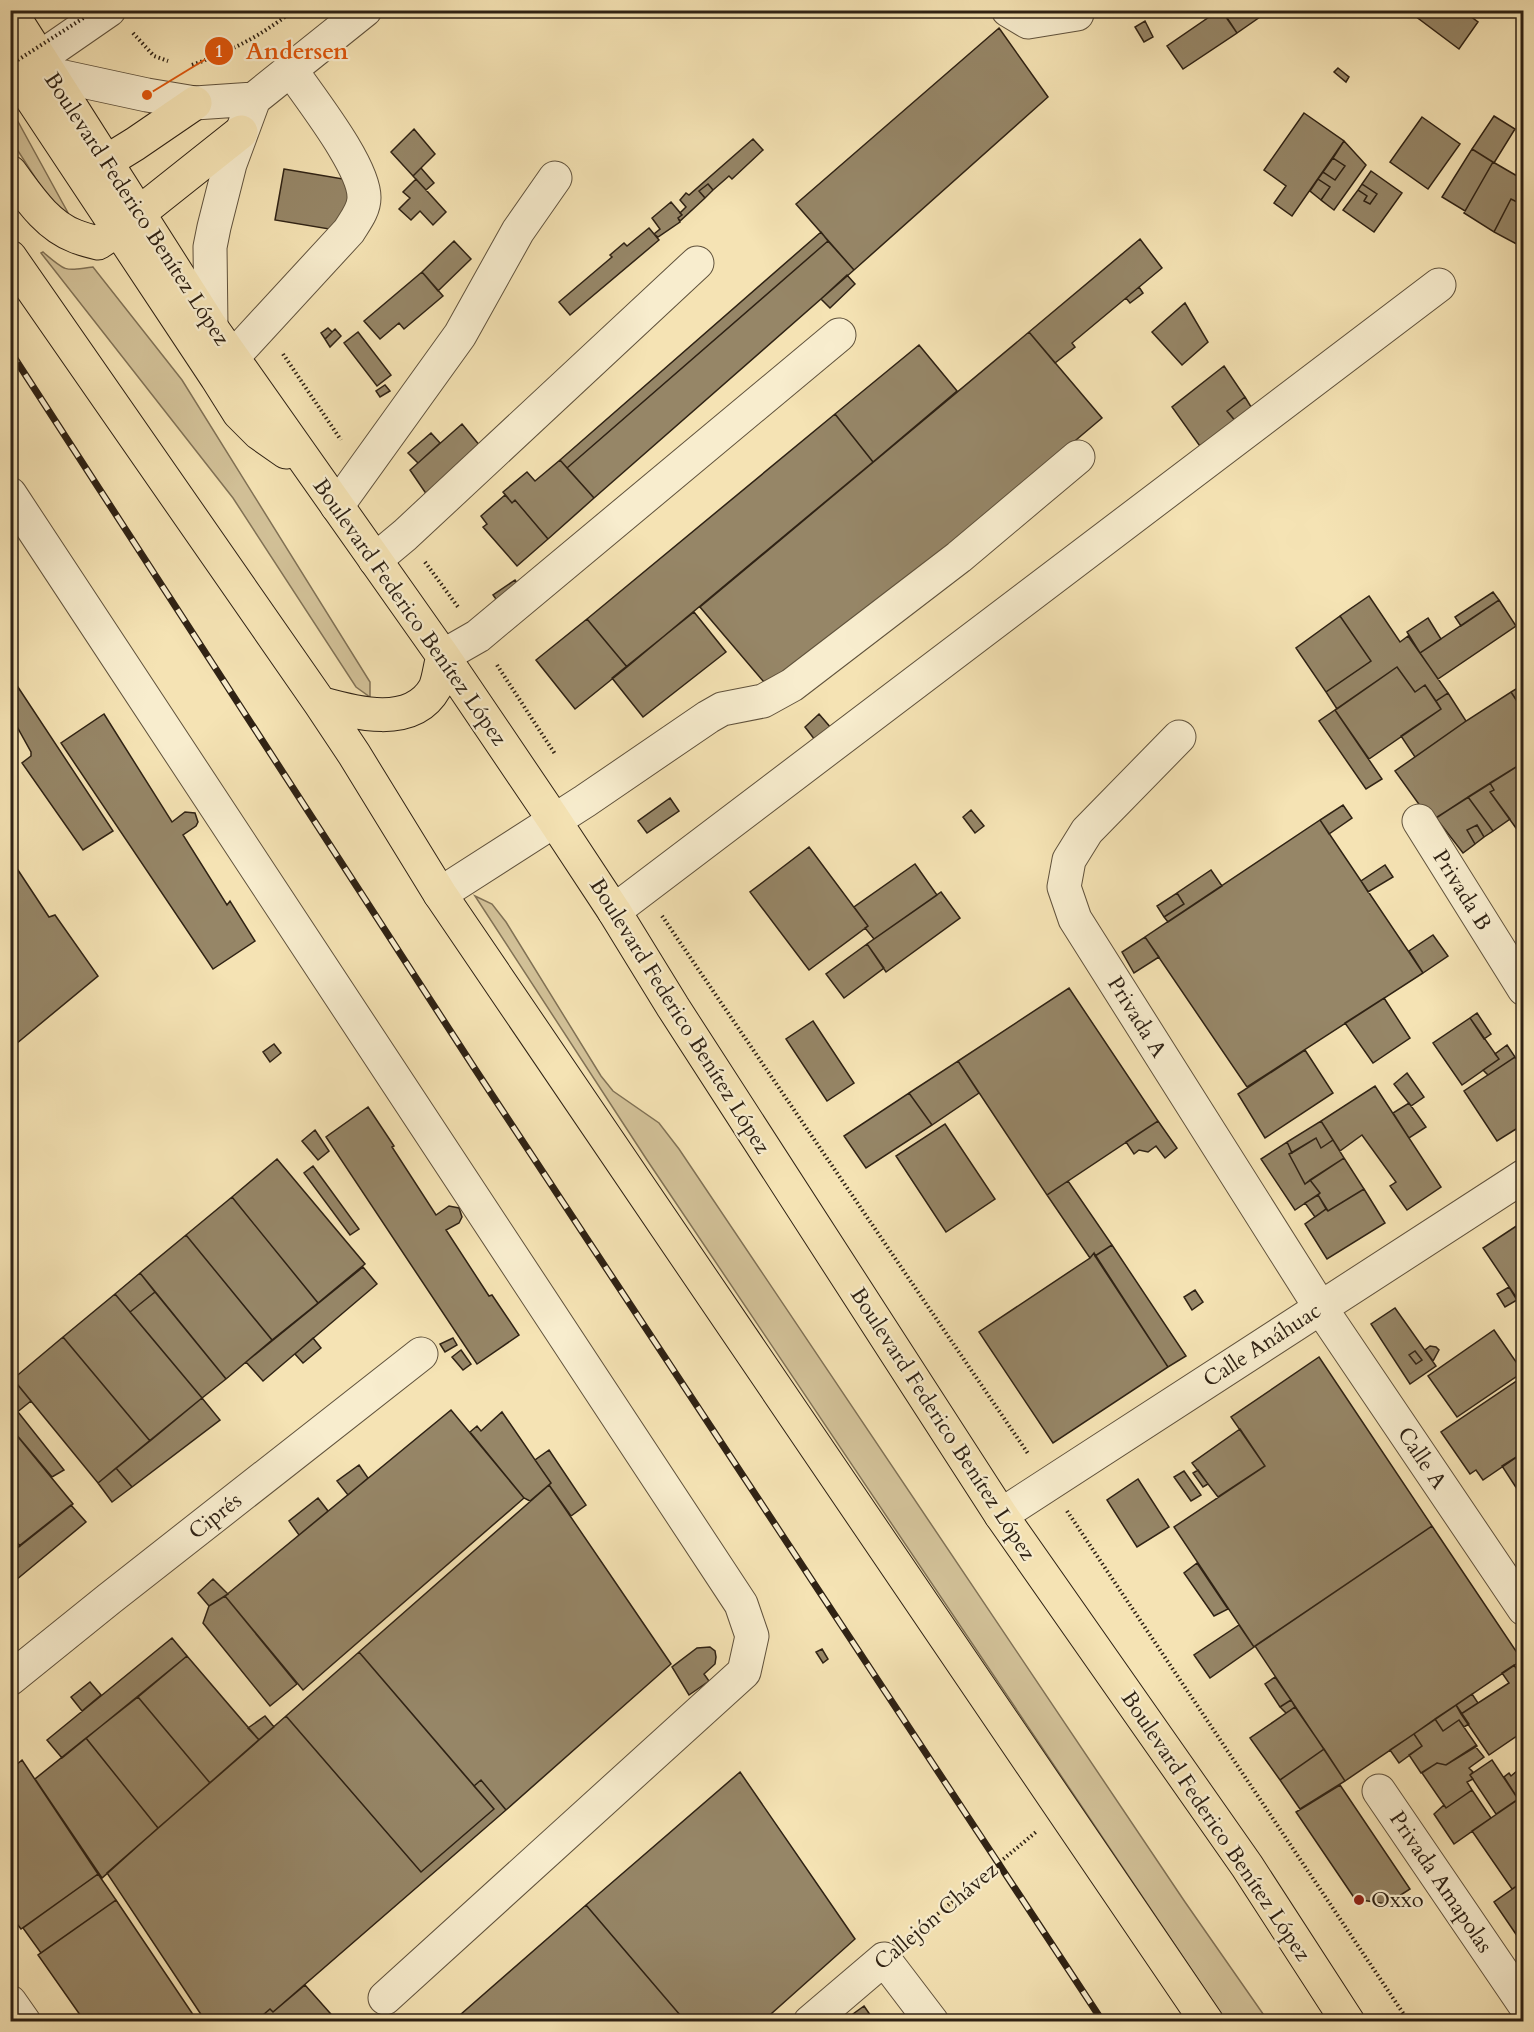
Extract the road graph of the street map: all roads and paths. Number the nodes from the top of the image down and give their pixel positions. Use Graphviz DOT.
graph roads {
  1 [pos="96,10"];
  2 [pos="294,10"];
  3 [pos="365,10"];
  4 [pos="1008,10"];
  5 [pos="10,11"];
  6 [pos="1077,14"];
  7 [pos="120,21"];
  8 [pos="40,56"];
  9 [pos="171,62"];
  10 [pos="189,67"];
  11 [pos="291,70"];
  12 [pos="254,99"];
  13 [pos="195,103"];
  14 [pos="241,132"];
  15 [pos="94,169"];
  16 [pos="10,172"];
  17 [pos="555,178"];
  18 [pos="129,221"];
  19 [pos="10,257"];
  20 [pos="698,263"];
  21 [pos="1439,285"];
  22 [pos="264,326"];
  23 [pos="211,327"];
  24 [pos="839,335"];
  25 [pos="232,358"];
  26 [pos="1078,457"];
  27 [pos="310,468"];
  28 [pos="362,471"];
  29 [pos="10,494"];
  30 [pos="337,506"];
  31 [pos="405,535"];
  32 [pos="375,560"];
  33 [pos="478,636"];
  34 [pos="443,656"];
  35 [pos="320,703"];
  36 [pos="1179,737"];
  37 [pos="585,801"];
  38 [pos="554,820"];
  39 [pos="1419,821"];
  40 [pos="644,888"];
  41 [pos="440,894"];
  42 [pos="614,911"];
  43 [pos="1524,989"];
  44 [pos="1524,1176"];
  45 [pos="1320,1307"];
  46 [pos="421,1354"];
  47 [pos="1049,1484"];
  48 [pos="1001,1515"];
  49 [pos="1524,1609"];
  50 [pos="10,1679"];
  51 [pos="1379,1791"];
  52 [pos="1062,1810"];
  53 [pos="885,1959"];
  54 [pos="385,1998"];
  55 [pos="10,2002"];
  56 [pos="1524,2004"];
  57 [pos="24,2022"];
  58 [pos="810,2022"];
  59 [pos="932,2022"];
  60 [pos="1207,2022"];
  61 [pos="1348,2022"];
  62 [pos="1409,2022"];
  1 -- 8 [label="path, bridge"];
  2 -- 10 [label="path"];
  3 -- 11 [label="street"];
  4 -- 6 [label="street"];
  5 -- 8 [label="main road, Boulevard Federico Benítez López"];
  7 -- 8 [label="street"];
  7 -- 9 [label="path"];
  8 -- 13 [label="street"];
  8 -- 15 [label="main road, Boulevard Federico Benítez López"];
  11 -- 12 [label="street"];
  11 -- 22 [label="street"];
  12 -- 13 [label="street"];
  12 -- 14 [label="street"];
  13 -- 15 [label="main road"];
  14 -- 18 [label="main road"];
  14 -- 23 [label="street"];
  15 -- 18 [label="main road, Boulevard Federico Benítez López"];
  16 -- 18 [label="main road"];
  17 -- 28 [label="street"];
  18 -- 23 [label="main road, Boulevard Federico Benítez López"];
  18 -- 27 [label="main road"];
  19 -- 35 [label="main road"];
  20 -- 31 [label="street"];
  21 -- 40 [label="street"];
  22 -- 25 [label="street"];
  22 -- 28 [label="path"];
  23 -- 25 [label="main road, Boulevard Federico Benítez López"];
  24 -- 33 [label="street"];
  25 -- 27 [label="main road, Boulevard Federico Benítez López"];
  26 -- 37 [label="street"];
  27 -- 30 [label="main road, Boulevard Federico Benítez López"];
  28 -- 30 [label="street"];
  29 -- 54 [label="street"];
  30 -- 32 [label="main road, Boulevard Federico Benítez López"];
  31 -- 32 [label="street"];
  31 -- 33 [label="path"];
  32 -- 34 [label="main road, Boulevard Federico Benítez López"];
  33 -- 34 [label="street"];
  33 -- 37 [label="path"];
  34 -- 35 [label="main road"];
  34 -- 38 [label="main road, Boulevard Federico Benítez López"];
  35 -- 41 [label="main road"];
  36 -- 45 [label="street, Privada A"];
  37 -- 38 [label="street"];
  38 -- 41 [label="street"];
  38 -- 42 [label="main road, Boulevard Federico Benítez López"];
  39 -- 43 [label="street, Privada B"];
  40 -- 42 [label="street"];
  40 -- 47 [label="path"];
  41 -- 52 [label="main road"];
  42 -- 48 [label="main road, Boulevard Federico Benítez López"];
  44 -- 45 [label="street, Calle Anáhuac"];
  45 -- 47 [label="street, Calle Anáhuac"];
  45 -- 49 [label="street, Calle A"];
  46 -- 50 [label="street, Ciprés"];
  47 -- 48 [label="street, Calle Anáhuac"];
  47 -- 62 [label="path"];
  48 -- 61 [label="main road, Boulevard Federico Benítez López"];
  51 -- 56 [label="street, Privada Amapolas"];
  52 -- 53 [label="path, Callejón Chávez"];
  52 -- 60 [label="main road"];
  53 -- 58 [label="street, Callejón Chávez"];
  53 -- 59 [label="street"];
  55 -- 57 [label="street"];
}
